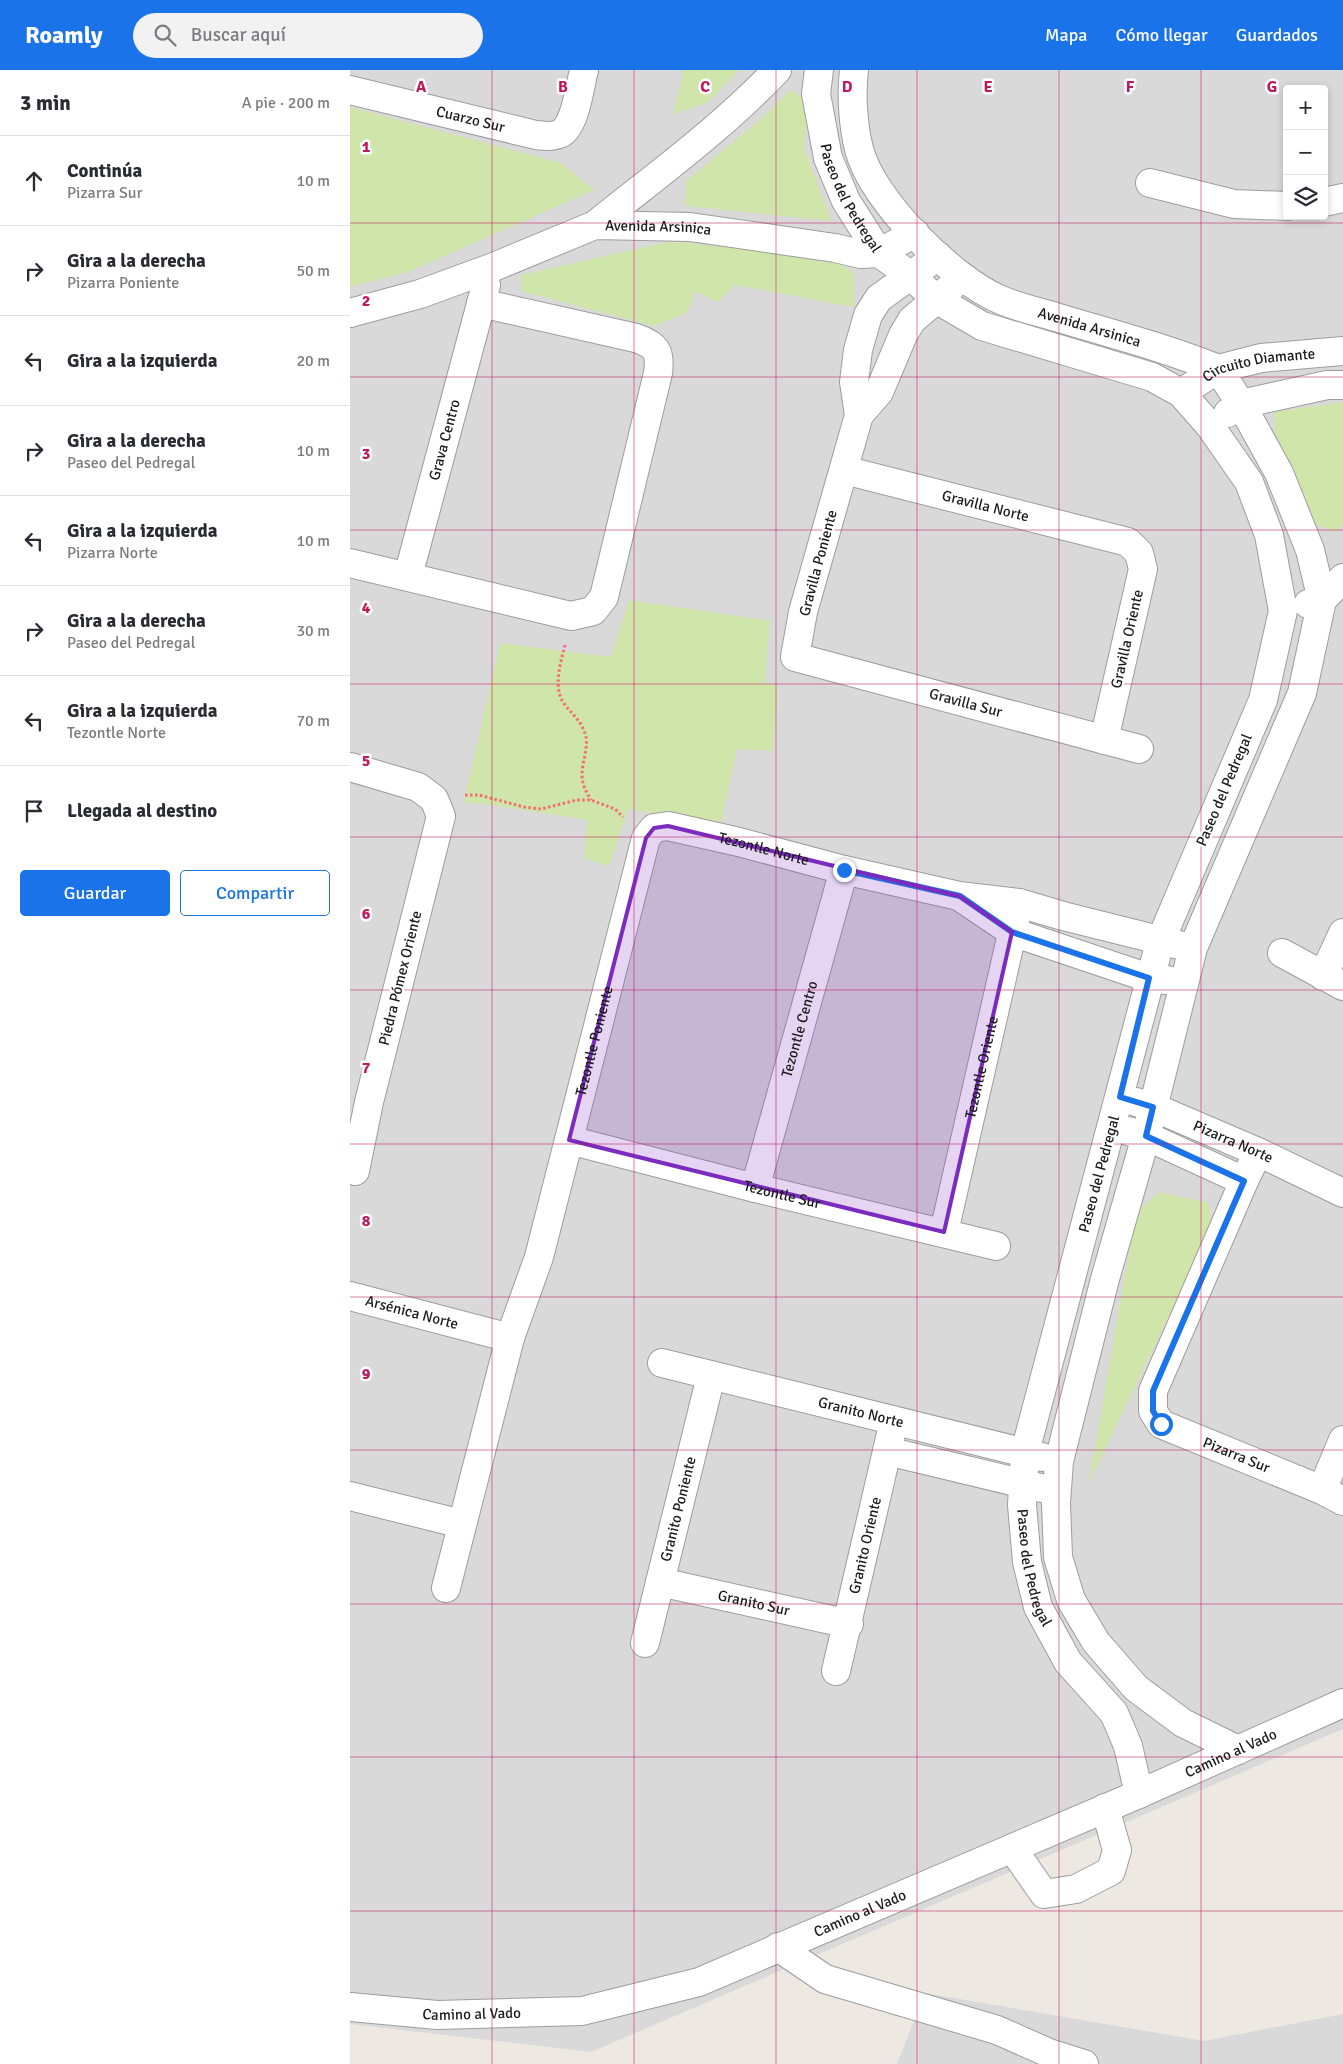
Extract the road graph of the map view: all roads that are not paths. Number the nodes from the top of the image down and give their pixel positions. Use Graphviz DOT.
graph roads {
  1 [pos="584,70"];
  2 [pos="777,70"];
  3 [pos="819,70"];
  4 [pos="854,70"];
  5 [pos="350,90"];
  6 [pos="1150,183"];
  7 [pos="1343,198"];
  8 [pos="1328,201"];
  9 [pos="1283,206"];
  10 [pos="595,225"];
  11 [pos="915,233"];
  12 [pos="880,253"];
  13 [pos="938,256"];
  14 [pos="491,268"];
  15 [pos="910,275"];
  16 [pos="963,278"];
  17 [pos="936,299"];
  18 [pos="481,303"];
  19 [pos="350,314"];
  20 [pos="1343,351"];
  21 [pos="1218,369"];
  22 [pos="1343,385"];
  23 [pos="1181,393"];
  24 [pos="1241,404"];
  25 [pos="859,415"];
  26 [pos="1210,426"];
  27 [pos="844,470"];
  28 [pos="1128,542"];
  29 [pos="350,562"];
  30 [pos="408,576"];
  31 [pos="1343,578"];
  32 [pos="1322,600"];
  33 [pos="1283,610"];
  34 [pos="795,657"];
  35 [pos="1104,740"];
  36 [pos="1139,749"];
  37 [pos="350,767"];
  38 [pos="654,828"];
  39 [pos="1207,829"];
  40 [pos="1238,839"];
  41 [pos="844,870"];
  42 [pos="960,896"];
  43 [pos="1019,903"];
  44 [pos="1012,932"];
  45 [pos="1343,933"];
  46 [pos="1160,942"];
  47 [pos="1193,948"];
  48 [pos="1282,953"];
  49 [pos="1149,978"];
  50 [pos="1333,981"];
  51 [pos="1183,982"];
  52 [pos="1120,1097"];
  53 [pos="360,1099"];
  54 [pos="1153,1107"];
  55 [pos="1112,1126"];
  56 [pos="1146,1136"];
  57 [pos="569,1140"];
  58 [pos="1258,1152"];
  59 [pos="355,1170"];
  60 [pos="1244,1181"];
  61 [pos="754,1188"];
  62 [pos="1343,1193"];
  63 [pos="944,1232"];
  64 [pos="996,1246"];
  65 [pos="350,1296"];
  66 [pos="510,1338"];
  67 [pos="662,1364"];
  68 [pos="711,1376"];
  69 [pos="894,1421"];
  70 [pos="1343,1440"];
  71 [pos="887,1451"];
  72 [pos="1025,1452"];
  73 [pos="1059,1461"];
  74 [pos="1023,1483"];
  75 [pos="1056,1491"];
  76 [pos="350,1496"];
  77 [pos="1333,1496"];
  78 [pos="462,1524"];
  79 [pos="660,1582"];
  80 [pos="446,1588"];
  81 [pos="849,1624"];
  82 [pos="645,1643"];
  83 [pos="836,1671"];
  84 [pos="1343,1703"];
  85 [pos="1238,1750"];
  86 [pos="1139,1794"];
  87 [pos="1105,1808"];
  88 [pos="1012,1848"];
  89 [pos="778,1947"];
  90 [pos="350,2007"];
  91 [pos="1047,2059"];
  92 [pos="1084,2064"];
  1 -- 5 [label="street, Cuarzo Sur"];
  2 -- 10 [label="street"];
  3 -- 12 [label="street, Paseo del Pedregal"];
  4 -- 11 [label="street, Paseo del Pedregal"];
  6 -- 9 [label="street"];
  7 -- 8 [label="street"];
  10 -- 12 [label="street, Avenida Arsinica"];
  10 -- 14 [label="street, Avenida Arsinica"];
  11 -- 12 [label="street"];
  11 -- 13 [label="street, Paseo del Pedregal"];
  12 -- 15 [label="street, Paseo del Pedregal"];
  13 -- 15 [label="street"];
  13 -- 16 [label="street, Paseo del Pedregal"];
  14 -- 18 [label="street, Grava Centro"];
  14 -- 19 [label="street, Avenida Arsinica"];
  15 -- 17 [label="street, Paseo del Pedregal"];
  15 -- 25 [label="street"];
  16 -- 17 [label="street"];
  16 -- 21 [label="street, Avenida Arsinica"];
  17 -- 23 [label="street, Avenida Arsinica"];
  17 -- 25 [label="street"];
  18 -- 30 [label="street, Grava Centro"];
  18 -- 30 [label="street"];
  20 -- 21 [label="street, Circuito Diamante"];
  21 -- 23 [label="street, Circuito Diamante"];
  21 -- 24 [label="street, Paseo del Pedregal"];
  22 -- 24 [label="street"];
  23 -- 26 [label="street, Paseo del Pedregal"];
  24 -- 26 [label="street"];
  24 -- 32 [label="street, Paseo del Pedregal"];
  25 -- 27 [label="street, Gravilla Poniente"];
  26 -- 33 [label="street, Paseo del Pedregal"];
  27 -- 28 [label="street, Gravilla Norte"];
  27 -- 34 [label="street, Gravilla Poniente"];
  28 -- 35 [label="street, Gravilla Oriente"];
  29 -- 30 [label="street"];
  31 -- 32 [label="street"];
  32 -- 33 [label="street"];
  32 -- 40 [label="street, Paseo del Pedregal"];
  33 -- 39 [label="street, Paseo del Pedregal"];
  34 -- 35 [label="street, Gravilla Sur"];
  35 -- 36 [label="street, Gravilla Sur"];
  37 -- 53 [label="street, Piedra Pómex Oriente"];
  38 -- 41 [label="street, Tezontle Norte"];
  38 -- 57 [label="street, Tezontle Poniente"];
  39 -- 40 [label="street"];
  39 -- 46 [label="street, Paseo del Pedregal"];
  40 -- 47 [label="street, Paseo del Pedregal"];
  41 -- 42 [label="street, Tezontle Norte"];
  41 -- 61 [label="street, Tezontle Centro"];
  42 -- 43 [label="street, Tezontle Norte"];
  42 -- 44 [label="street, Tezontle Norte"];
  43 -- 44 [label="street, Tezontle Oriente"];
  43 -- 46 [label="street, Tezontle Norte"];
  44 -- 49 [label="street, Tezontle Norte"];
  44 -- 63 [label="street, Tezontle Oriente"];
  45 -- 50 [label="street"];
  46 -- 47 [label="street, Tezontle Norte"];
  46 -- 49 [label="street, Paseo del Pedregal"];
  47 -- 51 [label="street, Paseo del Pedregal"];
  48 -- 50 [label="street"];
  49 -- 51 [label="street, Tezontle Norte"];
  49 -- 52 [label="street, Paseo del Pedregal"];
  51 -- 54 [label="street, Paseo del Pedregal"];
  52 -- 54 [label="street, Pizarra Norte"];
  52 -- 55 [label="street, Paseo del Pedregal"];
  53 -- 59 [label="street, Piedra Pómex Oriente"];
  54 -- 56 [label="street, Paseo del Pedregal"];
  54 -- 58 [label="street, Pizarra Norte"];
  55 -- 56 [label="street"];
  55 -- 72 [label="street, Paseo del Pedregal"];
  56 -- 60 [label="street"];
  56 -- 73 [label="street, Paseo del Pedregal"];
  57 -- 61 [label="street, Tezontle Sur"];
  57 -- 66 [label="street, Tezontle Poniente"];
  58 -- 60 [label="street"];
  58 -- 62 [label="street, Pizarra Norte"];
  60 -- 77 [label="street, Pizarra Sur"];
  61 -- 63 [label="street, Tezontle Sur"];
  63 -- 64 [label="street, Tezontle Sur"];
  65 -- 66 [label="street, Arsénica Norte"];
  66 -- 78 [label="street, Tezontle Poniente"];
  67 -- 68 [label="street, Granito Norte"];
  68 -- 69 [label="street, Granito Norte"];
  68 -- 79 [label="street, Granito Poniente"];
  69 -- 71 [label="street, Granito Oriente"];
  69 -- 72 [label="street, Granito Norte"];
  70 -- 77 [label="street"];
  71 -- 74 [label="street"];
  71 -- 81 [label="street, Granito Oriente"];
  72 -- 73 [label="street, Granito Norte"];
  72 -- 74 [label="street, Paseo del Pedregal"];
  73 -- 75 [label="street, Paseo del Pedregal"];
  74 -- 75 [label="street"];
  74 -- 86 [label="street, Paseo del Pedregal"];
  75 -- 85 [label="street, Paseo del Pedregal"];
  76 -- 78 [label="street"];
  78 -- 80 [label="street, Tezontle Poniente"];
  79 -- 81 [label="street, Granito Sur"];
  79 -- 82 [label="street, Granito Poniente"];
  81 -- 83 [label="street, Granito Oriente"];
  84 -- 85 [label="street, Camino al Vado"];
  85 -- 86 [label="street, Camino al Vado"];
  86 -- 87 [label="street, Camino al Vado"];
  87 -- 88 [label="street, Camino al Vado"];
  87 -- 88 [label="street"];
  88 -- 89 [label="street, Camino al Vado"];
  89 -- 90 [label="street, Camino al Vado"];
  89 -- 91 [label="street"];
  91 -- 92 [label="street"];
}
